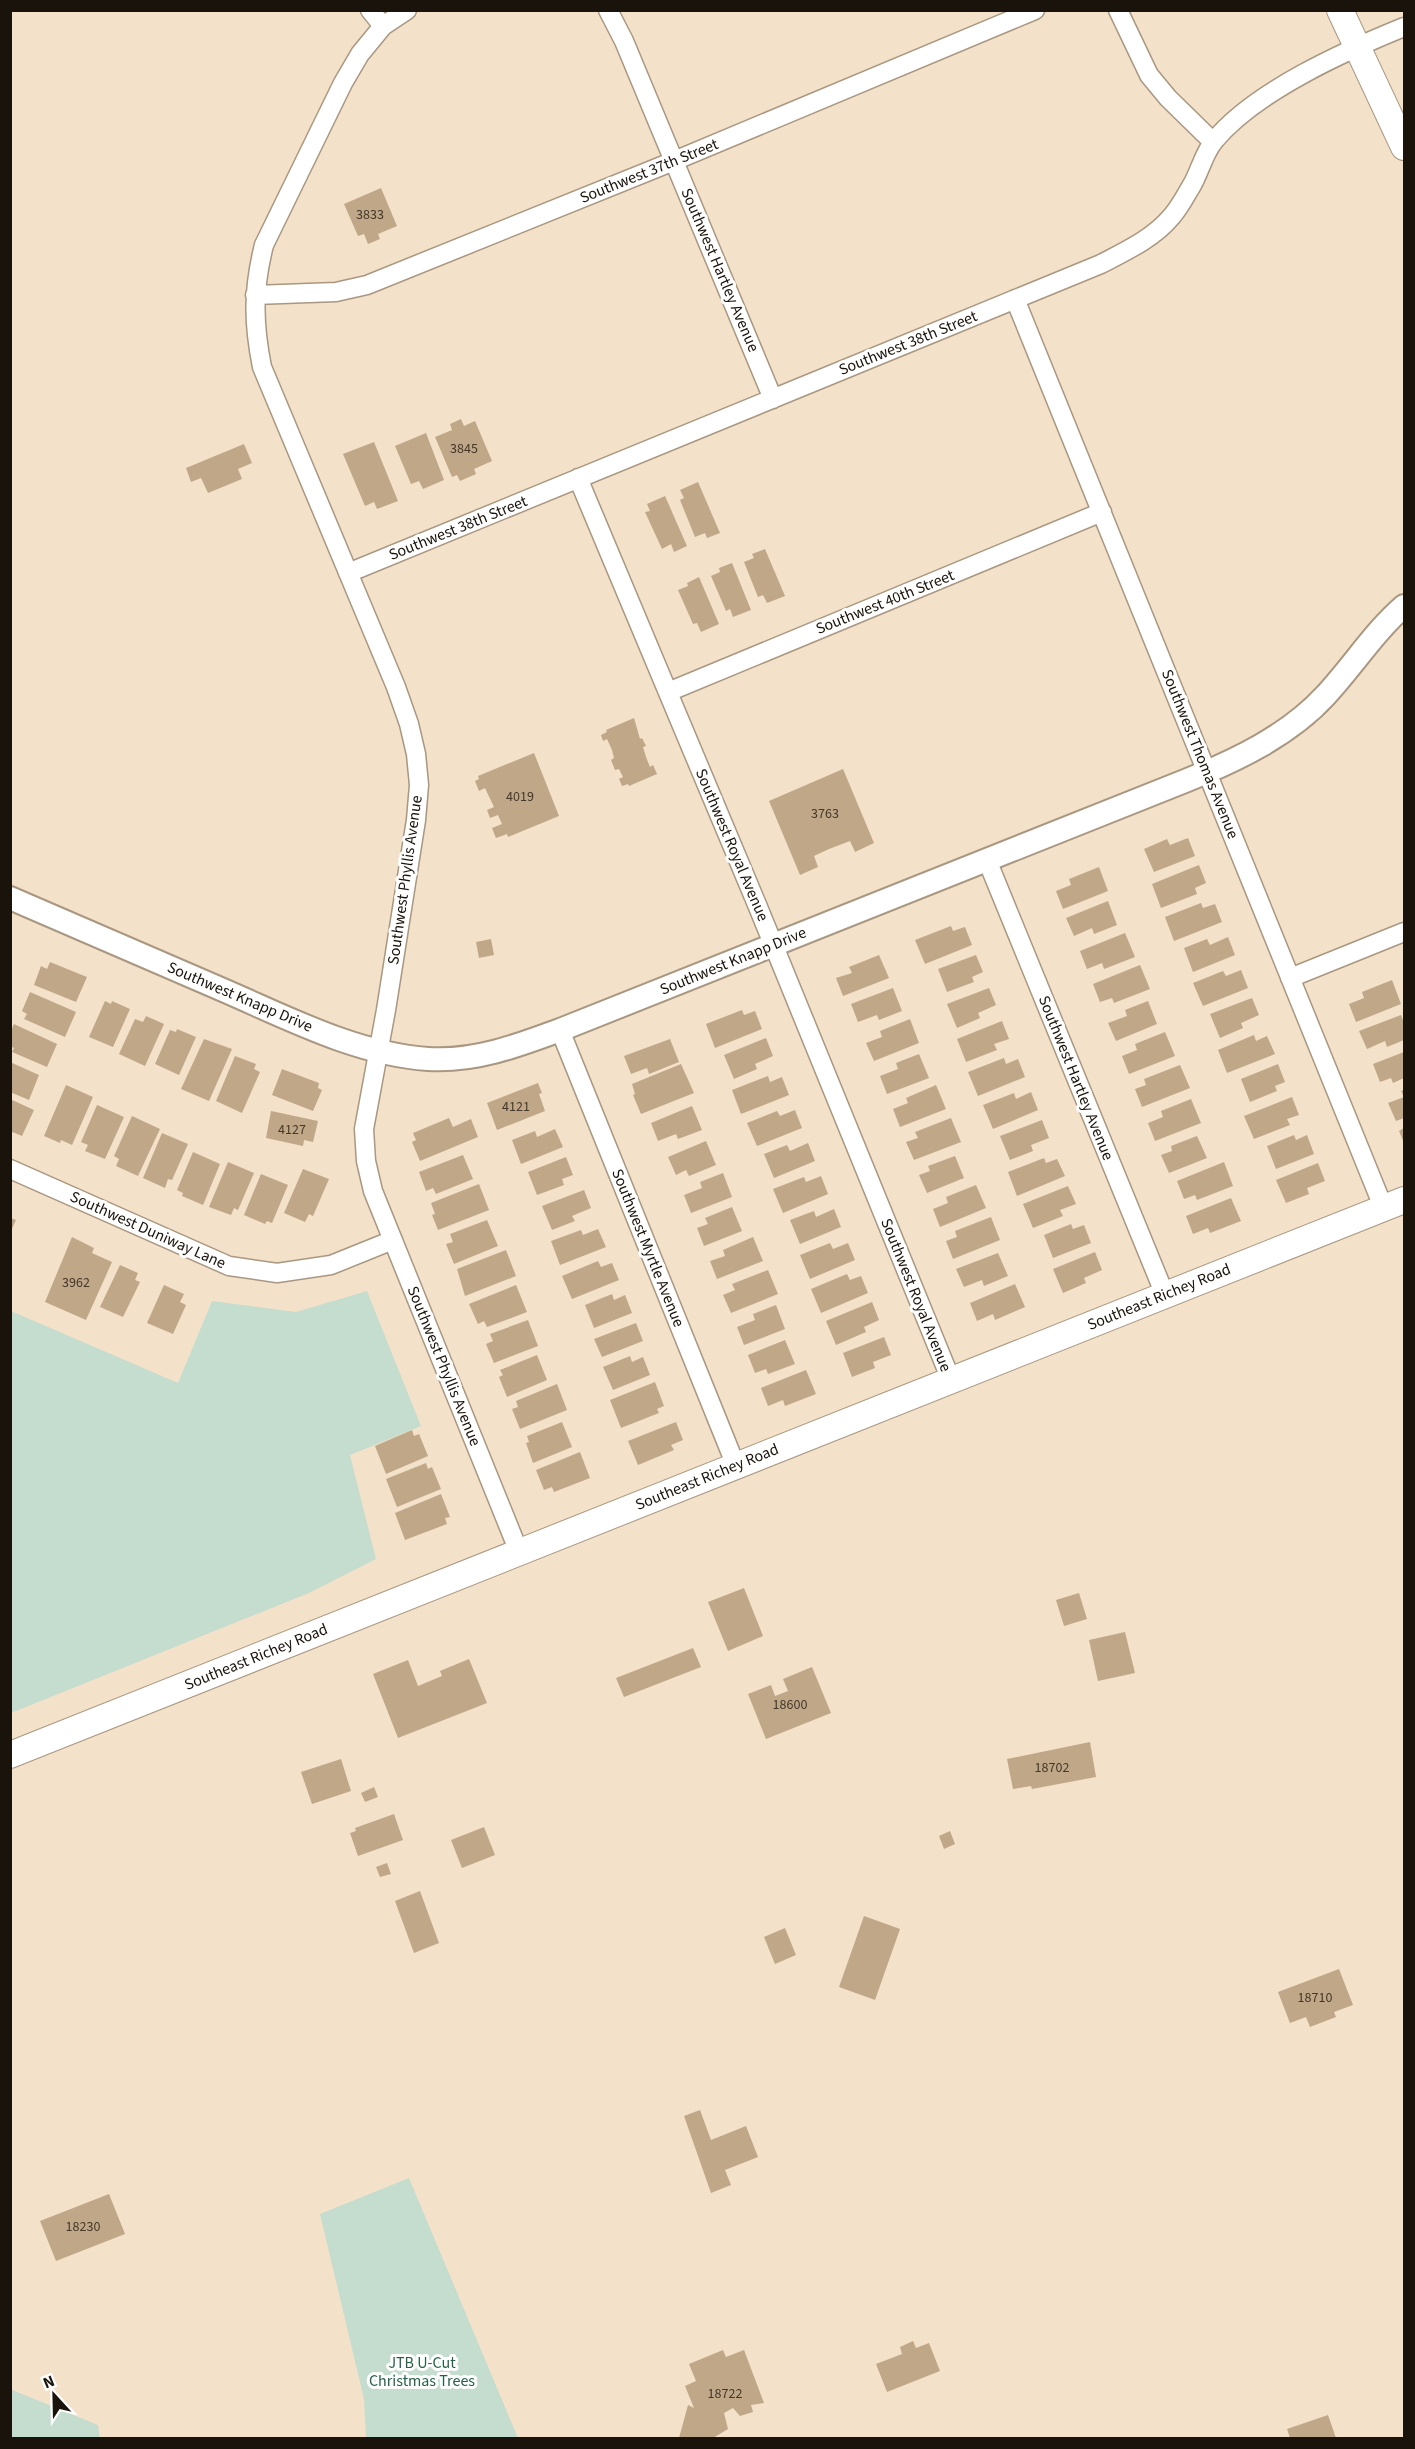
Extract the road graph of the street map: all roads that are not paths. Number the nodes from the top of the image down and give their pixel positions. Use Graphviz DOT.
graph roads {
  1 [pos="370,10"];
  2 [pos="407,10"];
  3 [pos="608,10"];
  4 [pos="1035,10"];
  5 [pos="1118,10"];
  6 [pos="1340,10"];
  7 [pos="383,27"];
  8 [pos="1404,27"];
  9 [pos="1357,48"];
  10 [pos="1213,142"];
  11 [pos="1404,147"];
  12 [pos="674,161"];
  13 [pos="255,295"];
  14 [pos="1016,299"];
  15 [pos="773,399"];
  16 [pos="578,478"];
  17 [pos="1102,512"];
  18 [pos="348,573"];
  19 [pos="1404,606"];
  20 [pos="668,692"];
  21 [pos="1208,772"];
  22 [pos="987,860"];
  23 [pos="12,902"];
  24 [pos="1404,932"];
  25 [pos="774,945"];
  26 [pos="1290,978"];
  27 [pos="560,1030"];
  28 [pos="377,1050"];
  29 [pos="10,1169"];
  30 [pos="1394,1204"];
  31 [pos="393,1240"];
  32 [pos="1165,1295"];
  33 [pos="951,1380"];
  34 [pos="736,1466"];
  35 [pos="519,1552"];
  36 [pos="10,1755"];
  1 -- 7 [label="street"];
  2 -- 7 [label="street, Southwest Phyllis Avenue"];
  3 -- 12 [label="street, Southwest Hartley Avenue"];
  4 -- 12 [label="street, Southwest 37th Street"];
  5 -- 10 [label="street"];
  6 -- 9 [label="main road"];
  7 -- 13 [label="street, Southwest Phyllis Avenue"];
  8 -- 9 [label="street, Southwest 38th Street"];
  9 -- 10 [label="street, Southwest 38th Street"];
  9 -- 11 [label="main road"];
  10 -- 14 [label="street, Southwest 38th Street"];
  12 -- 13 [label="street, Southwest 37th Street"];
  12 -- 15 [label="street, Southwest Hartley Avenue"];
  13 -- 18 [label="street, Southwest Phyllis Avenue"];
  14 -- 15 [label="street, Southwest 38th Street"];
  14 -- 17 [label="street, Southwest Thomas Avenue"];
  15 -- 16 [label="street, Southwest 38th Street"];
  16 -- 18 [label="street, Southwest 38th Street"];
  16 -- 20 [label="street, Southwest Royal Avenue"];
  17 -- 20 [label="street, Southwest 40th Street"];
  17 -- 21 [label="street, Southwest Thomas Avenue"];
  18 -- 28 [label="street, Southwest Phyllis Avenue"];
  19 -- 21 [label="street, Southwest Knapp Drive"];
  20 -- 25 [label="street, Southwest Royal Avenue"];
  21 -- 22 [label="street, Southwest Knapp Drive"];
  21 -- 26 [label="street, Southwest Thomas Avenue"];
  22 -- 25 [label="street, Southwest Knapp Drive"];
  22 -- 32 [label="street, Southwest Hartley Avenue"];
  23 -- 28 [label="street, Southwest Knapp Drive"];
  24 -- 26 [label="street"];
  25 -- 27 [label="street, Southwest Knapp Drive"];
  25 -- 33 [label="street, Southwest Royal Avenue"];
  26 -- 30 [label="street, Southwest Thomas Avenue"];
  27 -- 28 [label="street, Southwest Knapp Drive"];
  27 -- 34 [label="street, Southwest Myrtle Avenue"];
  28 -- 31 [label="street, Southwest Phyllis Avenue"];
  29 -- 31 [label="street, Southwest Duniway Lane"];
  30 -- 32 [label="main road, Southeast Richey Road"];
  31 -- 35 [label="street, Southwest Phyllis Avenue"];
  32 -- 33 [label="main road, Southeast Richey Road"];
  33 -- 34 [label="main road, Southeast Richey Road"];
  34 -- 35 [label="main road, Southeast Richey Road"];
  35 -- 36 [label="main road, Southeast Richey Road"];
}
